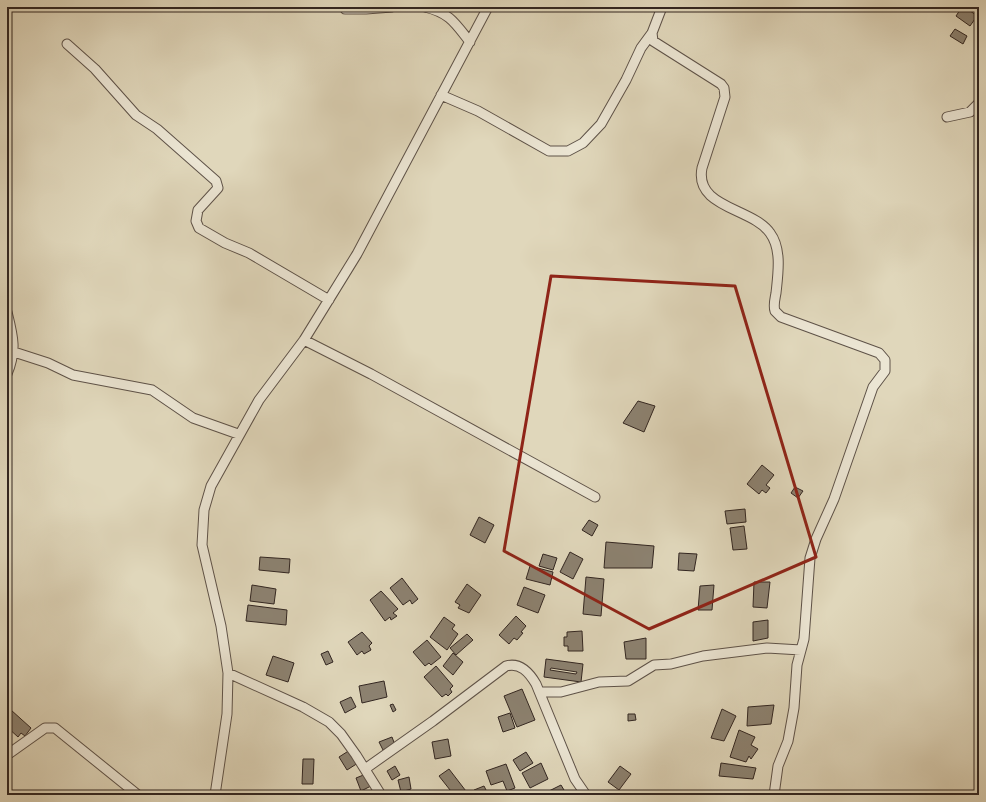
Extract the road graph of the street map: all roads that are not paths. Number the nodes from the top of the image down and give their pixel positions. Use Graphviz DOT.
graph roads {
  1 [pos="392,7"];
  2 [pos="425,7"];
  3 [pos="488,7"];
  4 [pos="662,7"];
  5 [pos="345,9"];
  6 [pos="652,33"];
  7 [pos="470,42"];
  8 [pos="68,44"];
  9 [pos="441,96"];
  10 [pos="979,104"];
  11 [pos="947,118"];
  12 [pos="329,300"];
  13 [pos="7,312"];
  14 [pos="304,340"];
  15 [pos="10,352"];
  16 [pos="7,374"];
  17 [pos="238,434"];
  18 [pos="595,497"];
  19 [pos="801,650"];
  20 [pos="228,673"];
  21 [pos="540,692"];
  22 [pos="7,755"];
  23 [pos="365,768"];
  24 [pos="138,795"];
  25 [pos="214,795"];
  26 [pos="381,795"];
  27 [pos="586,795"];
  28 [pos="774,795"];
  1 -- 5 [label="street"];
  2 -- 7 [label="street"];
  3 -- 7 [label="street"];
  4 -- 6 [label="street"];
  6 -- 9 [label="street"];
  6 -- 19 [label="street"];
  7 -- 9 [label="street"];
  8 -- 12 [label="street"];
  9 -- 12 [label="street"];
  10 -- 11 [label="street"];
  12 -- 14 [label="street"];
  13 -- 15 [label="street"];
  14 -- 17 [label="street"];
  14 -- 18 [label="street"];
  15 -- 16 [label="street"];
  15 -- 17 [label="street"];
  17 -- 20 [label="street"];
  19 -- 21 [label="street"];
  19 -- 28 [label="street"];
  20 -- 23 [label="street"];
  20 -- 25 [label="street"];
  21 -- 23 [label="street"];
  21 -- 27 [label="street"];
  22 -- 24 [label="street"];
  23 -- 26 [label="street"];
}
